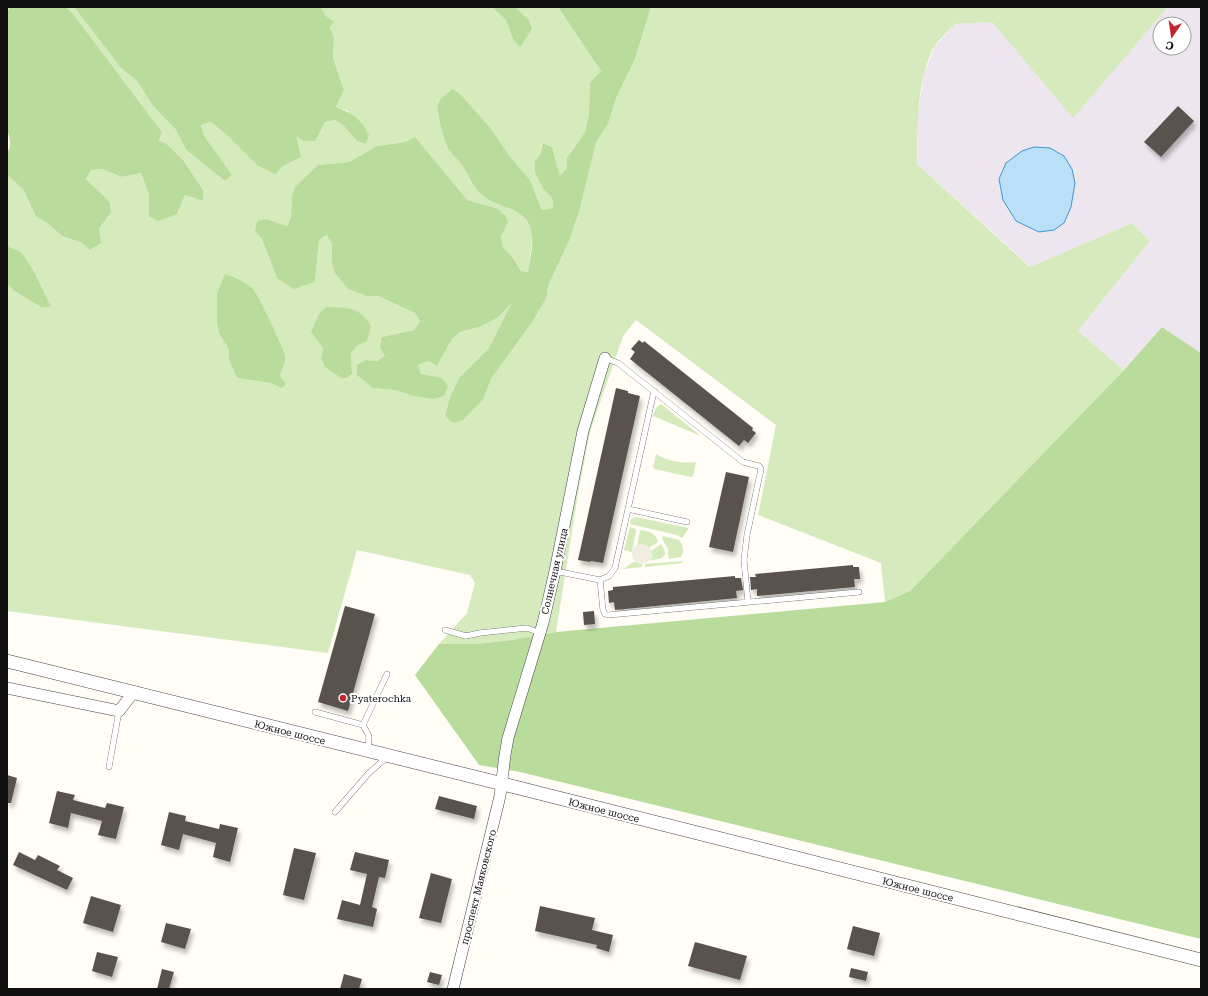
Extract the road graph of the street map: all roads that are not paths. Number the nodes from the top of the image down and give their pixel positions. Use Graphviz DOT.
graph roads {
  1 [pos="605,358"];
  2 [pos="654,391"];
  3 [pos="628,509"];
  4 [pos="687,522"];
  5 [pos="556,571"];
  6 [pos="600,580"];
  7 [pos="859,592"];
  8 [pos="748,602"];
  9 [pos="445,630"];
  10 [pos="540,633"];
  11 [pos="7,661"];
  12 [pos="387,674"];
  13 [pos="7,688"];
  14 [pos="133,693"];
  15 [pos="119,711"];
  16 [pos="315,712"];
  17 [pos="363,725"];
  18 [pos="368,751"];
  19 [pos="388,756"];
  20 [pos="109,768"];
  21 [pos="502,784"];
  22 [pos="335,812"];
  23 [pos="1201,960"];
  24 [pos="453,989"];
  1 -- 2 [label="lane"];
  1 -- 5 [label="street, Солнечная улица"];
  2 -- 3 [label="lane"];
  2 -- 8 [label="lane"];
  3 -- 4 [label="lane"];
  3 -- 6 [label="lane"];
  5 -- 6 [label="lane"];
  5 -- 10 [label="street, Солнечная улица"];
  6 -- 8 [label="lane"];
  7 -- 8 [label="lane"];
  9 -- 10 [label="lane"];
  10 -- 21 [label="street, Солнечная улица"];
  11 -- 14 [label="street, Южное шоссе"];
  12 -- 17 [label="lane"];
  13 -- 15 [label="street"];
  14 -- 15 [label="street"];
  14 -- 18 [label="street, Южное шоссе"];
  15 -- 20 [label="lane"];
  16 -- 17 [label="lane"];
  17 -- 18 [label="lane"];
  18 -- 19 [label="street, Южное шоссе"];
  19 -- 21 [label="street, Южное шоссе"];
  19 -- 22 [label="lane"];
  21 -- 23 [label="street, Южное шоссе"];
  21 -- 24 [label="street, проспект Маяковского"];
}
